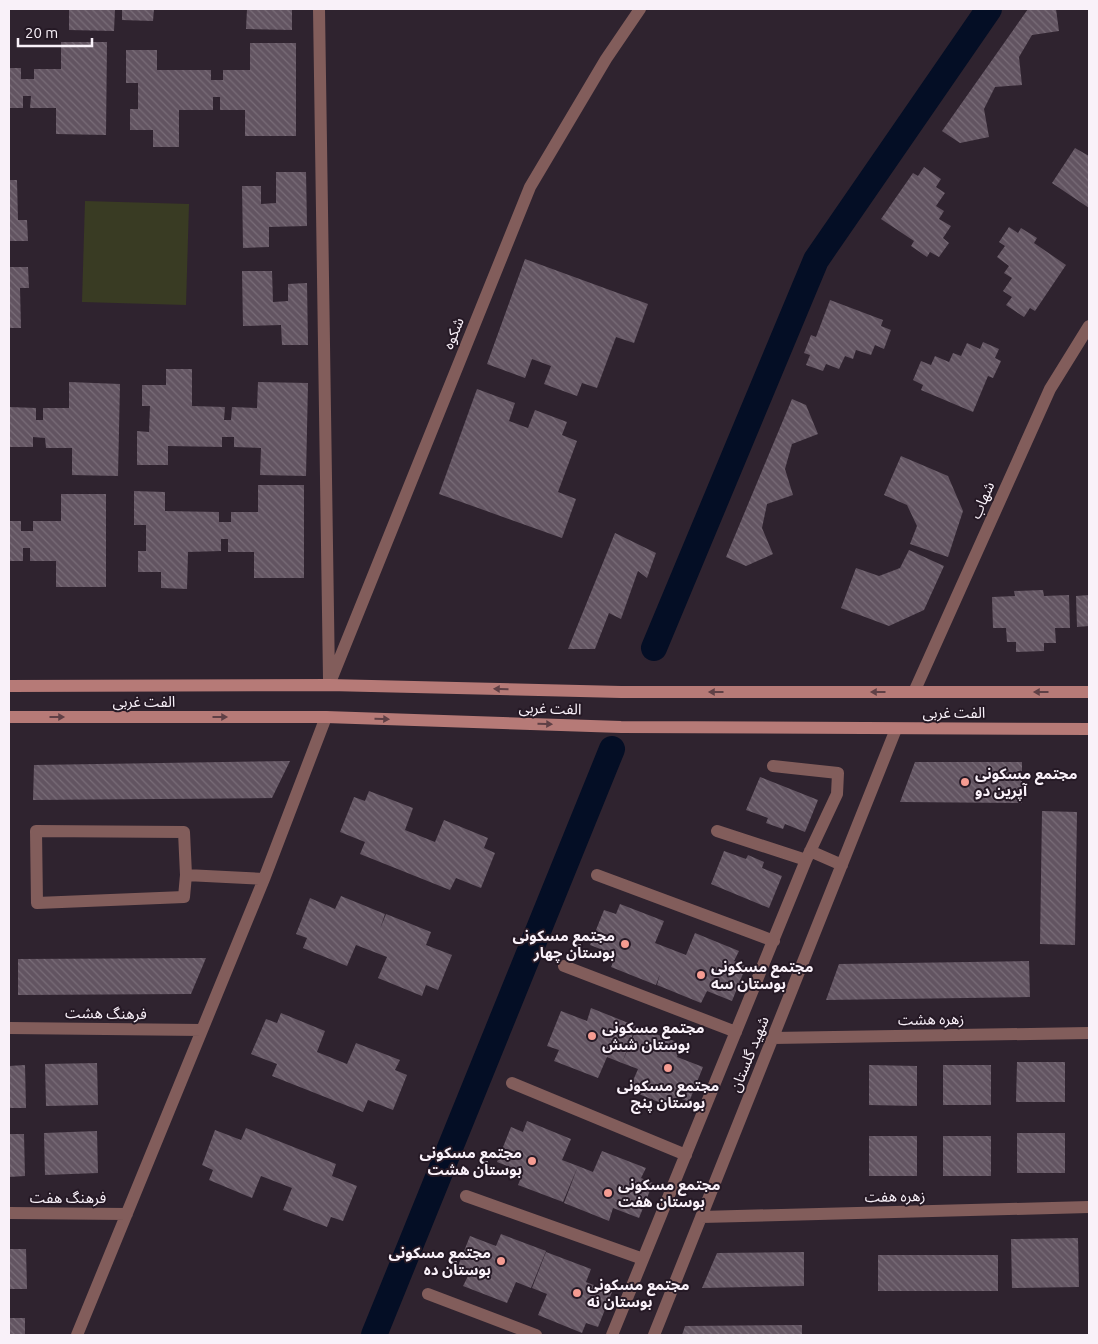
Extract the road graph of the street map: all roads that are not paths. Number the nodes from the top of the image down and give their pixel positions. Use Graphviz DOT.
graph roads {
  1 [pos="320,9"];
  2 [pos="640,9"];
  3 [pos="1089,326"];
  4 [pos="329,684"];
  5 [pos="9,686"];
  6 [pos="914,692"];
  7 [pos="1089,692"];
  8 [pos="9,717"];
  9 [pos="326,717"];
  10 [pos="1089,728"];
  11 [pos="896,729"];
  12 [pos="773,766"];
  13 [pos="716,831"];
  14 [pos="808,856"];
  15 [pos="842,865"];
  16 [pos="597,874"];
  17 [pos="186,875"];
  18 [pos="264,879"];
  19 [pos="774,941"];
  20 [pos="564,966"];
  21 [pos="9,1028"];
  22 [pos="202,1030"];
  23 [pos="736,1032"];
  24 [pos="1089,1032"];
  25 [pos="773,1038"];
  26 [pos="512,1083"];
  27 [pos="686,1155"];
  28 [pos="466,1196"];
  29 [pos="1089,1207"];
  30 [pos="9,1213"];
  31 [pos="127,1214"];
  32 [pos="701,1217"];
  33 [pos="643,1259"];
  34 [pos="428,1294"];
  35 [pos="76,1335"];
  36 [pos="536,1335"];
  37 [pos="612,1335"];
  38 [pos="654,1335"];
  1 -- 4 [label="street"];
  2 -- 4 [label="street, شکوه"];
  3 -- 6 [label="street, شهاب"];
  4 -- 5 [label="main road, الفت غربی"];
  6 -- 4 [label="main road, الفت غربی, one-way"];
  7 -- 6 [label="main road, الفت غربی, one-way"];
  8 -- 9 [label="main road, الفت غربی, one-way"];
  9 -- 11 [label="main road, الفت غربی, one-way"];
  9 -- 18 [label="street"];
  10 -- 11 [label="main road, الفت غربی"];
  11 -- 15 [label="street, شهید گلستان"];
  12 -- 14 [label="street"];
  13 -- 14 [label="street"];
  14 -- 15 [label="street"];
  14 -- 19 [label="street"];
  15 -- 25 [label="street, شهید گلستان"];
  16 -- 19 [label="street"];
  17 -- 17 [label="street"];
  17 -- 18 [label="street"];
  18 -- 22 [label="street"];
  19 -- 23 [label="street"];
  20 -- 23 [label="street"];
  21 -- 22 [label="street, فرهنگ هشت"];
  22 -- 31 [label="street"];
  23 -- 27 [label="street"];
  24 -- 25 [label="street, زهره هشت"];
  25 -- 32 [label="street, شهید گلستان"];
  26 -- 27 [label="street"];
  27 -- 33 [label="street"];
  28 -- 33 [label="street"];
  29 -- 32 [label="street, زهره هفت"];
  30 -- 31 [label="street, فرهنگ هفت"];
  31 -- 35 [label="street"];
  32 -- 38 [label="street, شهید گلستان"];
  33 -- 37 [label="street"];
  34 -- 36 [label="street"];
}
